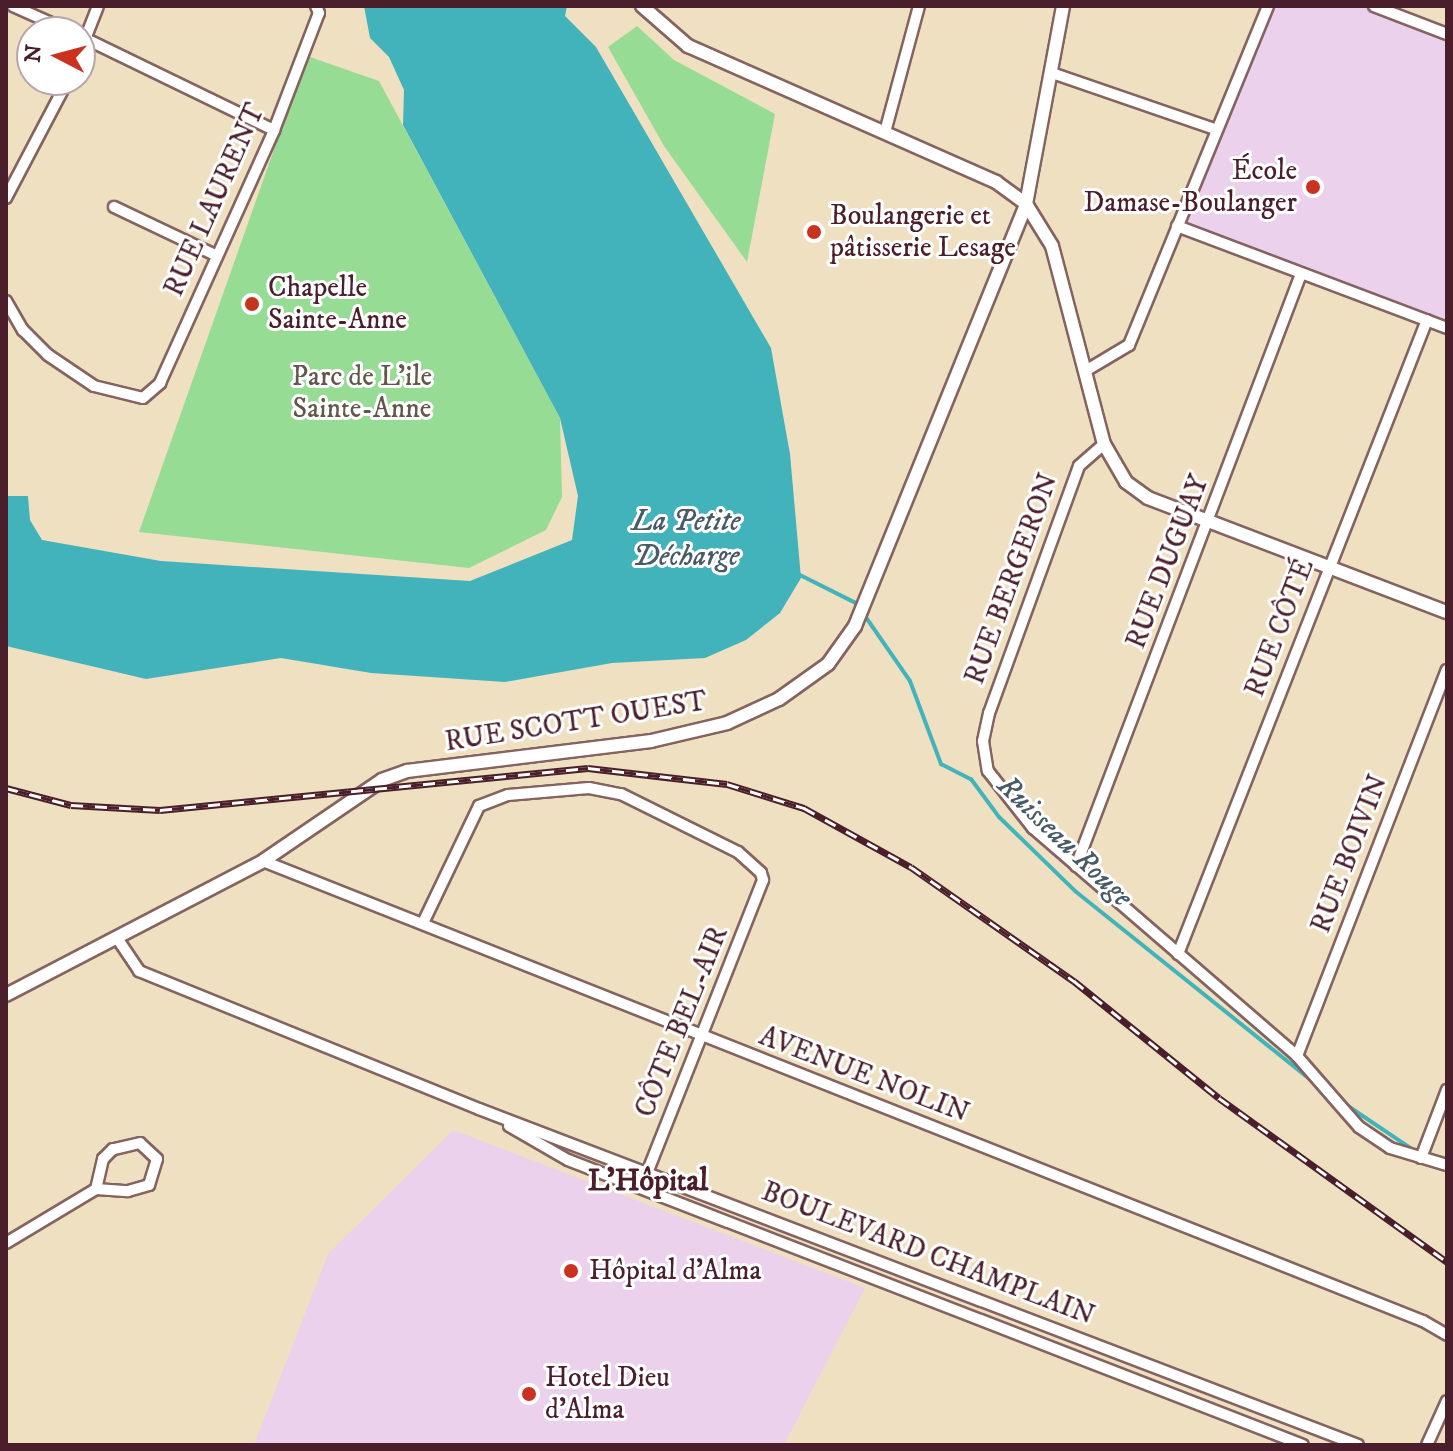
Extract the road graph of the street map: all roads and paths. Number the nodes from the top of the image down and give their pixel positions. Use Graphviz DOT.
graph roads {
  1 [pos="13,6"];
  2 [pos="642,6"];
  3 [pos="919,6"];
  4 [pos="1063,6"];
  5 [pos="1268,6"];
  6 [pos="1374,6"];
  7 [pos="318,9"];
  8 [pos="35,16"];
  9 [pos="1447,34"];
  10 [pos="96,43"];
  11 [pos="1052,73"];
  12 [pos="60,96"];
  13 [pos="1215,129"];
  14 [pos="274,130"];
  15 [pos="885,132"];
  16 [pos="6,198"];
  17 [pos="1026,204"];
  18 [pos="114,207"];
  19 [pos="1177,226"];
  20 [pos="217,256"];
  21 [pos="1301,274"];
  22 [pos="6,301"];
  23 [pos="1427,320"];
  24 [pos="1447,328"];
  25 [pos="1087,370"];
  26 [pos="1104,444"];
  27 [pos="1210,522"];
  28 [pos="1329,567"];
  29 [pos="1447,612"];
  30 [pos="1447,670"];
  31 [pos="263,861"];
  32 [pos="1076,866"];
  33 [pos="423,923"];
  34 [pos="117,938"];
  35 [pos="1178,954"];
  36 [pos="6,995"];
  37 [pos="703,1037"];
  38 [pos="1297,1056"];
  39 [pos="1447,1090"];
  40 [pos="479,1109"];
  41 [pos="1421,1158"];
  42 [pos="1447,1165"];
  43 [pos="648,1173"];
  44 [pos="641,1187"];
  45 [pos="96,1189"];
  46 [pos="6,1243"];
  47 [pos="1447,1335"];
  48 [pos="1447,1401"];
  49 [pos="1303,1445"];
  50 [pos="1358,1445"];
  51 [pos="1427,1445"];
  1 -- 8 [label="street"];
  2 -- 15 [label="street"];
  3 -- 15 [label="street"];
  4 -- 11 [label="street, RUE SCOTT OUEST"];
  5 -- 13 [label="street"];
  6 -- 9 [label="street"];
  7 -- 14 [label="street, RUE LAURENT"];
  10 -- 14 [label="street"];
  11 -- 13 [label="street"];
  11 -- 17 [label="street, RUE SCOTT OUEST"];
  12 -- 16 [label="street"];
  13 -- 19 [label="street"];
  14 -- 20 [label="street, RUE LAURENT"];
  15 -- 17 [label="street"];
  17 -- 25 [label="street"];
  17 -- 31 [label="street, RUE SCOTT OUEST"];
  18 -- 20 [label="street"];
  19 -- 21 [label="street"];
  19 -- 25 [label="street"];
  20 -- 22 [label="street, RUE LAURENT"];
  21 -- 23 [label="street"];
  21 -- 27 [label="street, RUE DUGUAY"];
  23 -- 24 [label="street"];
  23 -- 28 [label="street, RUE CÔTÉ"];
  25 -- 26 [label="street"];
  26 -- 27 [label="street"];
  26 -- 32 [label="street, RUE BERGERON"];
  27 -- 28 [label="street"];
  27 -- 32 [label="street, RUE DUGUAY"];
  28 -- 29 [label="street"];
  28 -- 35 [label="street, RUE CÔTÉ"];
  30 -- 38 [label="street, RUE BOIVIN"];
  31 -- 33 [label="street, AVENUE NOLIN"];
  31 -- 34 [label="street, RUE SCOTT OUEST"];
  32 -- 35 [label="street"];
  33 -- 37 [label="street, AVENUE NOLIN"];
  33 -- 37 [label="street, CÔTE BEL-AIR"];
  34 -- 36 [label="street, RUE SCOTT OUEST"];
  34 -- 40 [label="street, BOULEVARD CHAMPLAIN"];
  35 -- 38 [label="street"];
  37 -- 43 [label="street, CÔTE BEL-AIR"];
  37 -- 47 [label="street, AVENUE NOLIN"];
  38 -- 41 [label="street"];
  39 -- 41 [label="street"];
  40 -- 43 [label="street, BOULEVARD CHAMPLAIN"];
  40 -- 44 [label="street, BOULEVARD CHAMPLAIN"];
  41 -- 42 [label="street"];
  43 -- 44 [label="street, CÔTE BEL-AIR"];
  43 -- 50 [label="street, BOULEVARD CHAMPLAIN"];
  44 -- 49 [label="street, BOULEVARD CHAMPLAIN"];
  45 -- 45 [label="street"];
  45 -- 46 [label="street"];
  48 -- 51 [label="street"];
}
